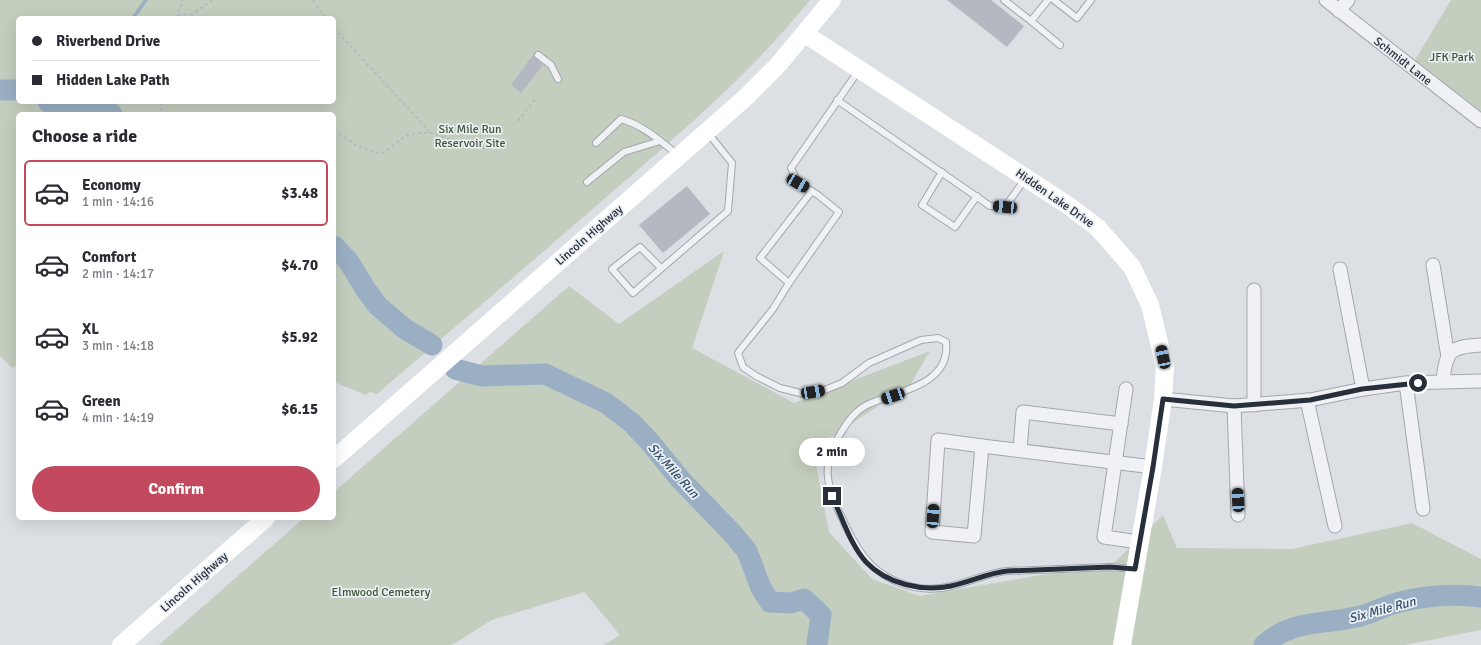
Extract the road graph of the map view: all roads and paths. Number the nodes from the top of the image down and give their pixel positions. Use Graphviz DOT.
graph roads {
  1 [pos="183,0"];
  2 [pos="212,0"];
  3 [pos="313,0"];
  4 [pos="832,0"];
  5 [pos="1004,0"];
  6 [pos="1048,0"];
  7 [pos="1054,0"];
  8 [pos="1091,0"];
  9 [pos="1326,0"];
  10 [pos="1348,0"];
  11 [pos="1339,11"];
  12 [pos="178,15"];
  13 [pos="324,16"];
  14 [pos="1031,21"];
  15 [pos="336,30"];
  16 [pos="805,34"];
  17 [pos="1060,45"];
  18 [pos="538,55"];
  19 [pos="860,68"];
  20 [pos="558,79"];
  21 [pos="537,97"];
  22 [pos="837,100"];
  23 [pos="518,121"];
  24 [pos="1481,121"];
  25 [pos="336,131"];
  26 [pos="707,132"];
  27 [pos="432,133"];
  28 [pos="660,140"];
  29 [pos="596,143"];
  30 [pos="503,147"];
  31 [pos="679,156"];
  32 [pos="942,172"];
  33 [pos="1026,178"];
  34 [pos="587,182"];
  35 [pos="812,191"];
  36 [pos="977,196"];
  37 [pos="1433,265"];
  38 [pos="661,268"];
  39 [pos="1340,269"];
  40 [pos="789,283"];
  41 [pos="1254,290"];
  42 [pos="1481,344"];
  43 [pos="1448,357"];
  44 [pos="1443,381"];
  45 [pos="1481,381"];
  46 [pos="1406,384"];
  47 [pos="1126,389"];
  48 [pos="1362,389"];
  49 [pos="1163,399"];
  50 [pos="1307,400"];
  51 [pos="1254,405"];
  52 [pos="1234,406"];
  53 [pos="1120,424"];
  54 [pos="982,446"];
  55 [pos="1020,450"];
  56 [pos="336,456"];
  57 [pos="1115,462"];
  58 [pos="1153,467"];
  59 [pos="1423,509"];
  60 [pos="1238,515"];
  61 [pos="264,520"];
  62 [pos="1335,526"];
  63 [pos="1139,542"];
  64 [pos="1135,569"];
  65 [pos="1123,643"];
  66 [pos="121,645"];
  1 -- 12 [label="path"];
  2 -- 12 [label="path"];
  3 -- 13 [label="path"];
  4 -- 16 [label="main road, Lincoln Highway"];
  5 -- 14 [label="lane"];
  6 -- 14 [label="lane"];
  7 -- 8 [label="lane"];
  9 -- 11 [label="street, Schmidt Lane"];
  10 -- 11 [label="street"];
  11 -- 24 [label="street, Schmidt Lane"];
  14 -- 17 [label="lane"];
  15 -- 27 [label="path"];
  16 -- 19 [label="main road, Hidden Lake Drive"];
  16 -- 26 [label="main road, Lincoln Highway"];
  18 -- 20 [label="lane"];
  19 -- 22 [label="lane"];
  19 -- 33 [label="main road, Hidden Lake Drive"];
  21 -- 23 [label="path"];
  22 -- 32 [label="lane"];
  22 -- 35 [label="lane"];
  25 -- 27 [label="path"];
  26 -- 31 [label="main road, Lincoln Highway"];
  26 -- 38 [label="lane"];
  27 -- 30 [label="path"];
  28 -- 29 [label="lane"];
  28 -- 31 [label="lane"];
  28 -- 34 [label="lane"];
  31 -- 56 [label="main road, Lincoln Highway"];
  32 -- 36 [label="lane"];
  32 -- 36 [label="lane"];
  33 -- 36 [label="lane"];
  33 -- 49 [label="main road, Hidden Lake Drive"];
  35 -- 40 [label="lane"];
  35 -- 40 [label="lane"];
  37 -- 43 [label="street"];
  38 -- 38 [label="lane"];
  39 -- 48 [label="street"];
  40 -- 64 [label="lane"];
  41 -- 51 [label="street"];
  42 -- 43 [label="street"];
  43 -- 44 [label="street"];
  44 -- 45 [label="street"];
  44 -- 46 [label="street"];
  46 -- 48 [label="street"];
  46 -- 59 [label="street"];
  47 -- 53 [label="street"];
  48 -- 50 [label="street"];
  49 -- 52 [label="street"];
  49 -- 58 [label="main road, Hidden Lake Drive"];
  50 -- 51 [label="street"];
  50 -- 62 [label="street"];
  51 -- 52 [label="street"];
  52 -- 60 [label="street"];
  53 -- 55 [label="street"];
  53 -- 57 [label="street"];
  54 -- 54 [label="street"];
  54 -- 55 [label="street"];
  55 -- 57 [label="street"];
  57 -- 58 [label="street"];
  57 -- 63 [label="street"];
  58 -- 63 [label="main road, Hidden Lake Drive"];
  61 -- 66 [label="main road, Lincoln Highway"];
  63 -- 64 [label="main road, Hidden Lake Drive"];
  64 -- 65 [label="main road, Hidden Lake Drive"];
}
